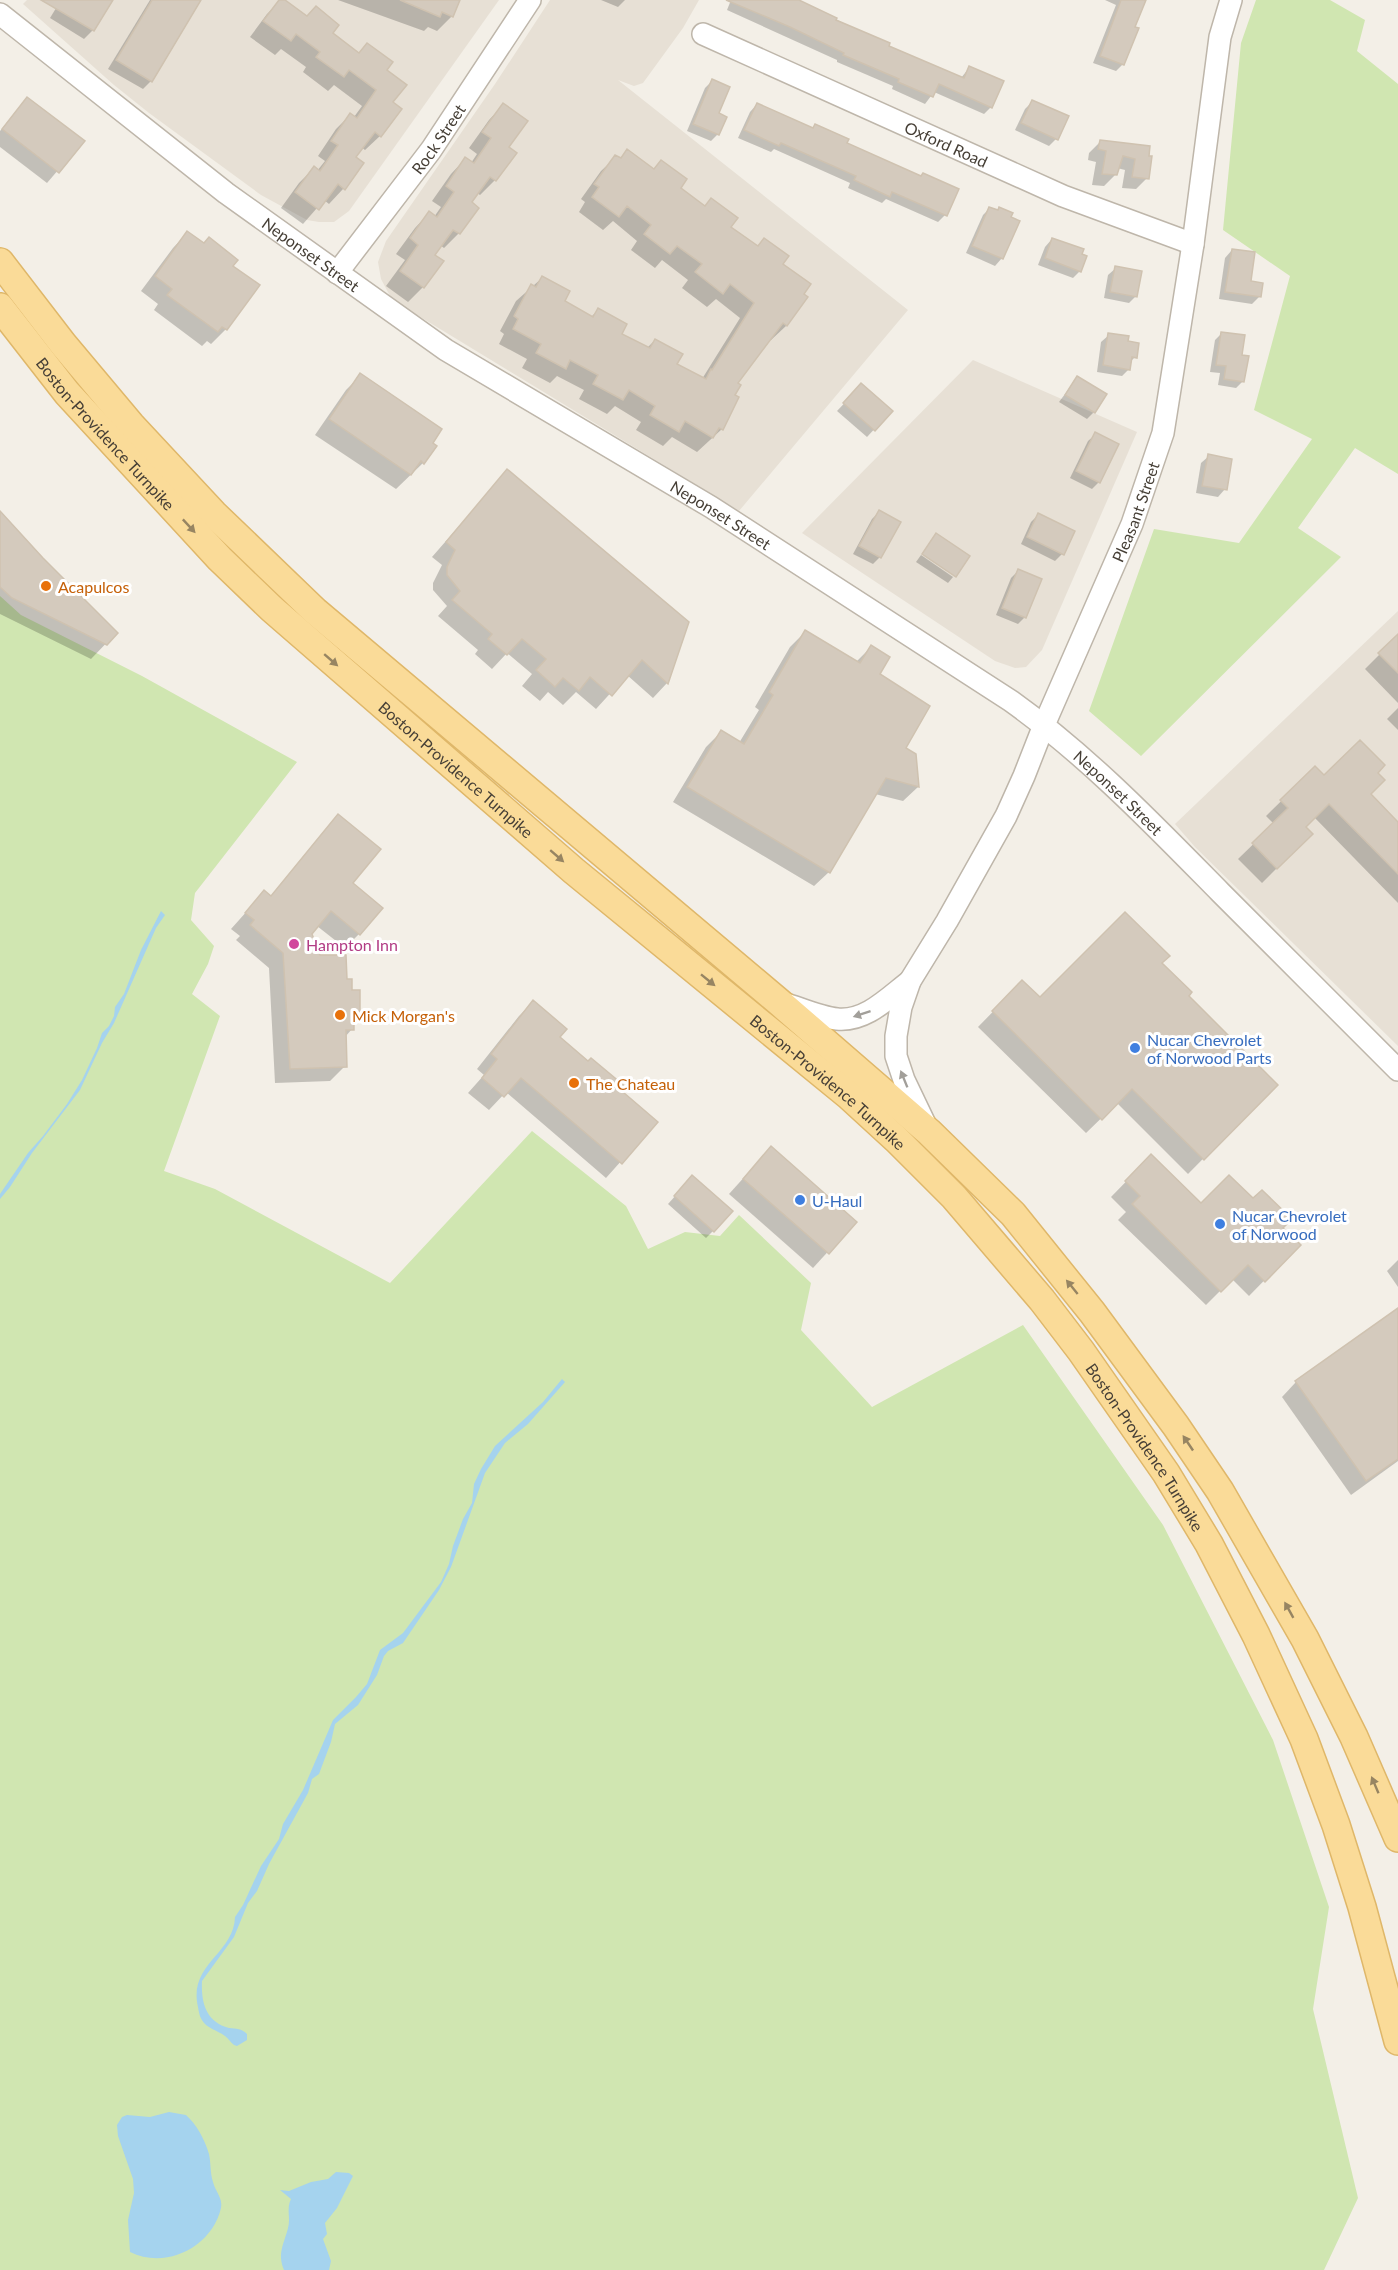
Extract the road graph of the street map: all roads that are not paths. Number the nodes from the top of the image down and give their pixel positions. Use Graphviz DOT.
graph roads {
  1 [pos="530,0"];
  2 [pos="1231,0"];
  3 [pos="0,14"];
  4 [pos="703,34"];
  5 [pos="1193,244"];
  6 [pos="0,262"];
  7 [pos="337,273"];
  8 [pos="0,307"];
  9 [pos="1044,725"];
  10 [pos="910,981"];
  11 [pos="779,1002"];
  12 [pos="1398,1070"];
  13 [pos="929,1132"];
  14 [pos="1398,1838"];
  15 [pos="1398,2041"];
  1 -- 7 [label="street, Rock Street"];
  2 -- 5 [label="street, Pleasant Street"];
  3 -- 7 [label="street, Neponset Street"];
  4 -- 5 [label="street, Oxford Road"];
  5 -- 9 [label="street, Pleasant Street"];
  6 -- 11 [label="main road, Boston-Providence Turnpike"];
  7 -- 9 [label="street, Neponset Street"];
  8 -- 15 [label="main road, Boston-Providence Turnpike, one-way"];
  9 -- 10 [label="street, Pleasant Street"];
  9 -- 12 [label="street, Neponset Street"];
  10 -- 11 [label="street, Pleasant Street, one-way"];
  13 -- 10 [label="street, Pleasant Street, one-way"];
  11 -- 13 [label="main road, Boston-Providence Turnpike"];
  14 -- 13 [label="main road, Boston-Providence Turnpike, one-way"];
}
